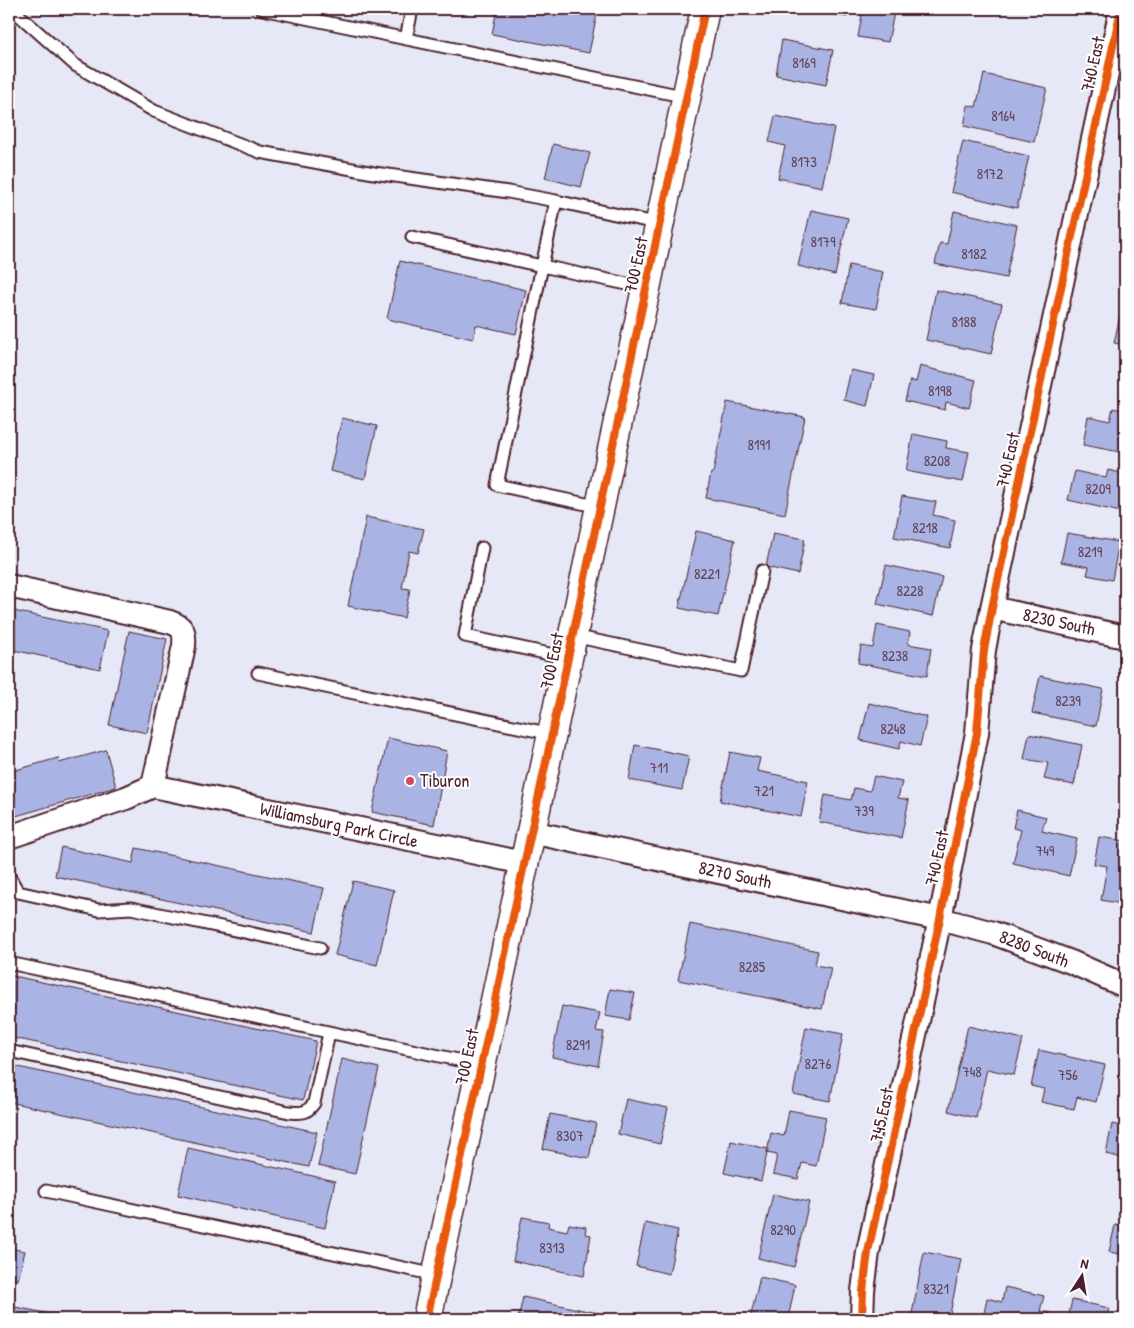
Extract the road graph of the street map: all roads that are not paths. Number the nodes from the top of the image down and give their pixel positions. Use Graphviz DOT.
graph roads {
  1 [pos="15,9"];
  2 [pos="262,9"];
  3 [pos="412,9"];
  4 [pos="705,9"];
  5 [pos="1121,9"];
  6 [pos="406,39"];
  7 [pos="687,97"];
  8 [pos="556,200"];
  9 [pos="660,224"];
  10 [pos="412,237"];
  11 [pos="542,266"];
  12 [pos="646,288"];
  13 [pos="600,507"];
  14 [pos="482,548"];
  15 [pos="762,571"];
  16 [pos="9,586"];
  17 [pos="992,608"];
  18 [pos="1125,637"];
  19 [pos="571,647"];
  20 [pos="258,673"];
  21 [pos="552,734"];
  22 [pos="153,786"];
  23 [pos="530,832"];
  24 [pos="9,837"];
  25 [pos="524,864"];
  26 [pos="9,876"];
  27 [pos="940,919"];
  28 [pos="320,948"];
  29 [pos="9,963"];
  30 [pos="1125,986"];
  31 [pos="329,1033"];
  32 [pos="9,1051"];
  33 [pos="481,1065"];
  34 [pos="46,1191"];
  35 [pos="436,1274"];
  36 [pos="427,1319"];
  37 [pos="862,1319"];
  1 -- 8 [label="lane"];
  2 -- 6 [label="lane"];
  3 -- 6 [label="lane"];
  4 -- 7 [label="main road, 700 East"];
  5 -- 17 [label="street, 740 East"];
  6 -- 7 [label="lane"];
  7 -- 9 [label="main road, 700 East"];
  8 -- 9 [label="lane"];
  8 -- 11 [label="lane"];
  9 -- 12 [label="main road, 700 East"];
  10 -- 11 [label="lane"];
  11 -- 12 [label="lane"];
  11 -- 13 [label="lane"];
  12 -- 13 [label="main road, 700 East"];
  13 -- 19 [label="main road, 700 East"];
  14 -- 19 [label="lane"];
  15 -- 19 [label="lane"];
  16 -- 22 [label="street"];
  17 -- 18 [label="street, 8230 South"];
  17 -- 27 [label="street, 740 East"];
  19 -- 21 [label="main road, 700 East"];
  20 -- 21 [label="lane"];
  21 -- 23 [label="main road, 700 East"];
  22 -- 24 [label="street"];
  22 -- 25 [label="street, Williamsburg Park Circle"];
  23 -- 25 [label="main road, 700 East"];
  23 -- 27 [label="street, 8270 South"];
  25 -- 33 [label="main road, 700 East"];
  26 -- 28 [label="lane"];
  27 -- 30 [label="street, 8280 South"];
  27 -- 37 [label="street, 745 East"];
  29 -- 31 [label="lane"];
  31 -- 32 [label="lane"];
  31 -- 33 [label="lane"];
  33 -- 35 [label="main road, 700 East"];
  34 -- 35 [label="lane"];
  35 -- 36 [label="main road, 700 East"];
}
